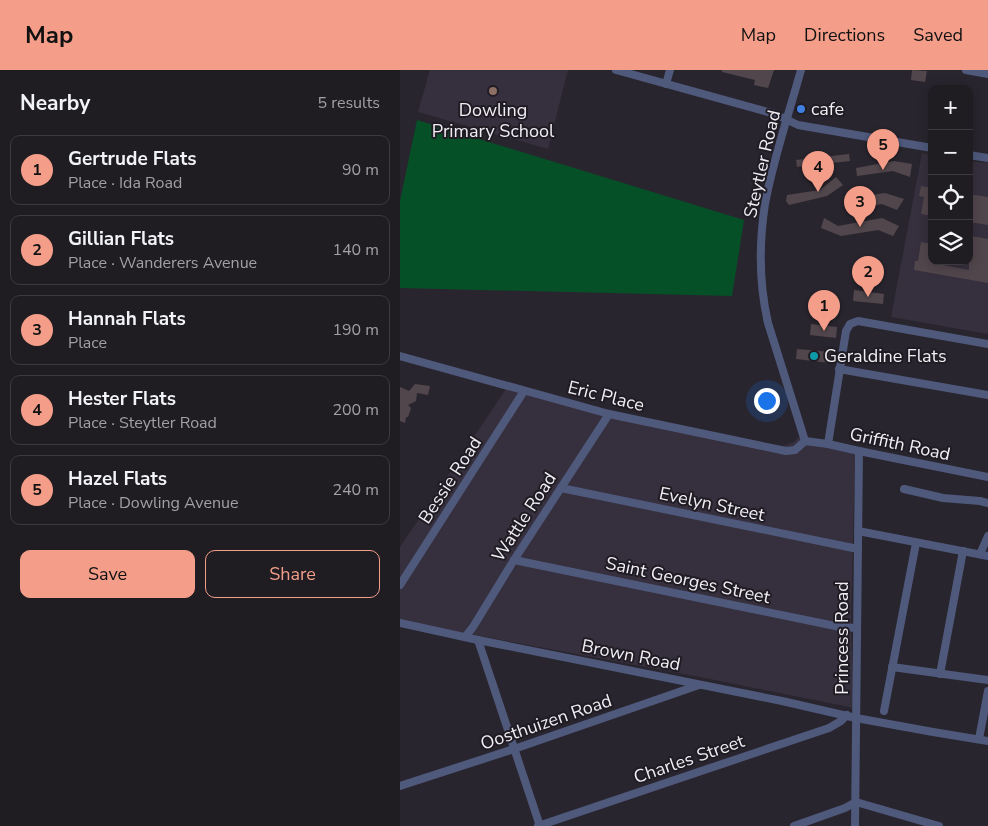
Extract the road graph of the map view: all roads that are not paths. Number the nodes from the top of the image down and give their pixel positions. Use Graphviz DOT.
graph roads {
  1 [pos="616,70"];
  2 [pos="670,70"];
  3 [pos="801,70"];
  4 [pos="966,70"];
  5 [pos="988,74"];
  6 [pos="666,84"];
  7 [pos="787,120"];
  8 [pos="928,147"];
  9 [pos="973,156"];
  10 [pos="988,158"];
  11 [pos="988,344"];
  12 [pos="400,356"];
  13 [pos="839,369"];
  14 [pos="524,391"];
  15 [pos="988,395"];
  16 [pos="609,414"];
  17 [pos="805,441"];
  18 [pos="828,444"];
  19 [pos="859,451"];
  20 [pos="988,477"];
  21 [pos="561,488"];
  22 [pos="904,489"];
  23 [pos="988,503"];
  24 [pos="858,531"];
  25 [pos="988,536"];
  26 [pos="916,543"];
  27 [pos="858,549"];
  28 [pos="963,551"];
  29 [pos="984,555"];
  30 [pos="514,560"];
  31 [pos="400,585"];
  32 [pos="400,623"];
  33 [pos="857,628"];
  34 [pos="464,637"];
  35 [pos="478,640"];
  36 [pos="892,667"];
  37 [pos="940,674"];
  38 [pos="988,680"];
  39 [pos="701,684"];
  40 [pos="988,691"];
  41 [pos="884,711"];
  42 [pos="846,715"];
  43 [pos="856,718"];
  44 [pos="979,739"];
  45 [pos="988,741"];
  46 [pos="514,749"];
  47 [pos="400,786"];
  48 [pos="856,802"];
  49 [pos="539,826"];
  50 [pos="794,826"];
  51 [pos="855,826"];
  52 [pos="939,826"];
  1 -- 6 [label="street"];
  2 -- 6 [label="street"];
  3 -- 7 [label="street, Steytler Road"];
  4 -- 5 [label="street"];
  6 -- 7 [label="street"];
  7 -- 8 [label="street"];
  7 -- 17 [label="street, Steytler Road"];
  9 -- 10 [label="street"];
  11 -- 13 [label="street"];
  12 -- 14 [label="street, Eric Place"];
  13 -- 15 [label="street"];
  13 -- 18 [label="street"];
  14 -- 16 [label="street, Eric Place"];
  14 -- 31 [label="street, Bessie Road"];
  16 -- 17 [label="street, Eric Place"];
  16 -- 21 [label="street, Wattle Road"];
  17 -- 18 [label="street, Griffith Road"];
  18 -- 19 [label="street, Griffith Road"];
  19 -- 20 [label="street, Griffith Road"];
  19 -- 24 [label="street, Princess Road"];
  21 -- 27 [label="street, Evelyn Street"];
  21 -- 30 [label="street, Wattle Road"];
  22 -- 23 [label="street"];
  24 -- 26 [label="street"];
  24 -- 27 [label="street, Princess Road"];
  25 -- 29 [label="street"];
  26 -- 28 [label="street"];
  26 -- 36 [label="street"];
  27 -- 33 [label="street, Princess Road"];
  28 -- 29 [label="street"];
  28 -- 37 [label="street"];
  30 -- 33 [label="street, Saint Georges Street"];
  30 -- 34 [label="street, Wattle Road"];
  32 -- 34 [label="street, Brown Road"];
  33 -- 43 [label="street, Princess Road"];
  34 -- 35 [label="street, Brown Road"];
  35 -- 39 [label="street, Brown Road"];
  35 -- 46 [label="street"];
  36 -- 37 [label="street"];
  36 -- 41 [label="street"];
  37 -- 38 [label="street"];
  39 -- 42 [label="street, Brown Road"];
  39 -- 46 [label="street, Oosthuizen Road"];
  40 -- 44 [label="street"];
  42 -- 43 [label="street, Brown Road"];
  42 -- 49 [label="street, Charles Street"];
  43 -- 44 [label="street"];
  43 -- 48 [label="street, Princess Road"];
  44 -- 45 [label="street"];
  46 -- 47 [label="street, Oosthuizen Road"];
  46 -- 49 [label="street"];
  48 -- 50 [label="street"];
  48 -- 51 [label="street, Princess Road"];
  48 -- 52 [label="street"];
}
